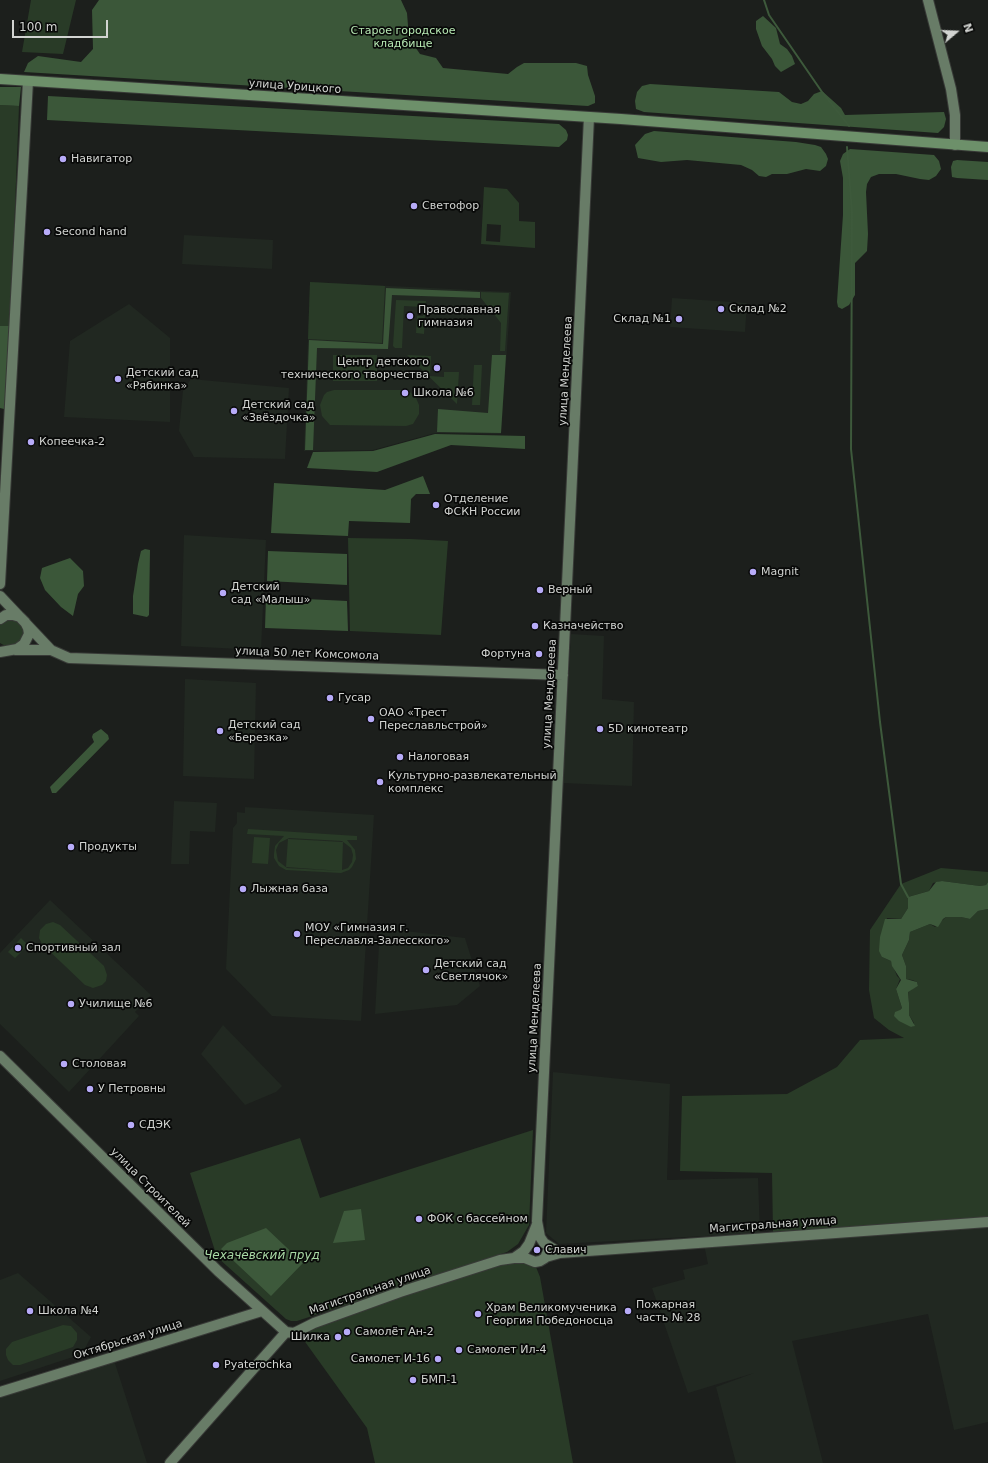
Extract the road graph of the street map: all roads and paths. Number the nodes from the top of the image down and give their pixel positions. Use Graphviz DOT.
graph roads {
  1 [pos="928,0"];
  2 [pos="0,79"];
  3 [pos="28,81"];
  4 [pos="589,117"];
  5 [pos="955,145"];
  6 [pos="988,147"];
  7 [pos="0,584"];
  8 [pos="0,596"];
  9 [pos="0,619"];
  10 [pos="25,622"];
  11 [pos="3,649"];
  12 [pos="51,650"];
  13 [pos="563,675"];
  14 [pos="0,1056"];
  15 [pos="988,1222"];
  16 [pos="537,1224"];
  17 [pos="544,1244"];
  18 [pos="529,1245"];
  19 [pos="560,1253"];
  20 [pos="546,1257"];
  21 [pos="514,1258"];
  22 [pos="531,1260"];
  23 [pos="262,1311"];
  24 [pos="286,1332"];
  25 [pos="0,1392"];
  26 [pos="170,1463"];
  1 -- 5 [label="main road"];
  2 -- 3 [label="main road, улица Урицкого"];
  3 -- 4 [label="main road, улица Урицкого"];
  3 -- 7 [label="main road"];
  4 -- 5 [label="main road, улица Урицкого"];
  4 -- 13 [label="main road, улица Менделеева"];
  5 -- 6 [label="main road, улица Урицкого"];
  8 -- 10 [label="main road"];
  9 -- 10 [label="main road"];
  10 -- 11 [label="main road"];
  10 -- 12 [label="main road"];
  11 -- 12 [label="main road"];
  12 -- 13 [label="main road, улица 50 лет Комсомола"];
  13 -- 16 [label="main road, улица Менделеева"];
  14 -- 23 [label="main road, улица Строителей"];
  15 -- 19 [label="main road, Магистральная улица"];
  16 -- 17 [label="main road"];
  16 -- 18 [label="main road"];
  17 -- 18 [label="main road"];
  17 -- 19 [label="main road"];
  17 -- 20 [label="main road"];
  18 -- 21 [label="main road"];
  18 -- 22 [label="main road"];
  19 -- 20 [label="main road, Магистральная улица"];
  20 -- 22 [label="main road"];
  21 -- 22 [label="main road"];
  21 -- 24 [label="main road, Магистральная улица"];
  23 -- 24 [label="main road, улица Строителей"];
  23 -- 25 [label="main road, Октябрьская улица"];
  24 -- 26 [label="main road"];
}
